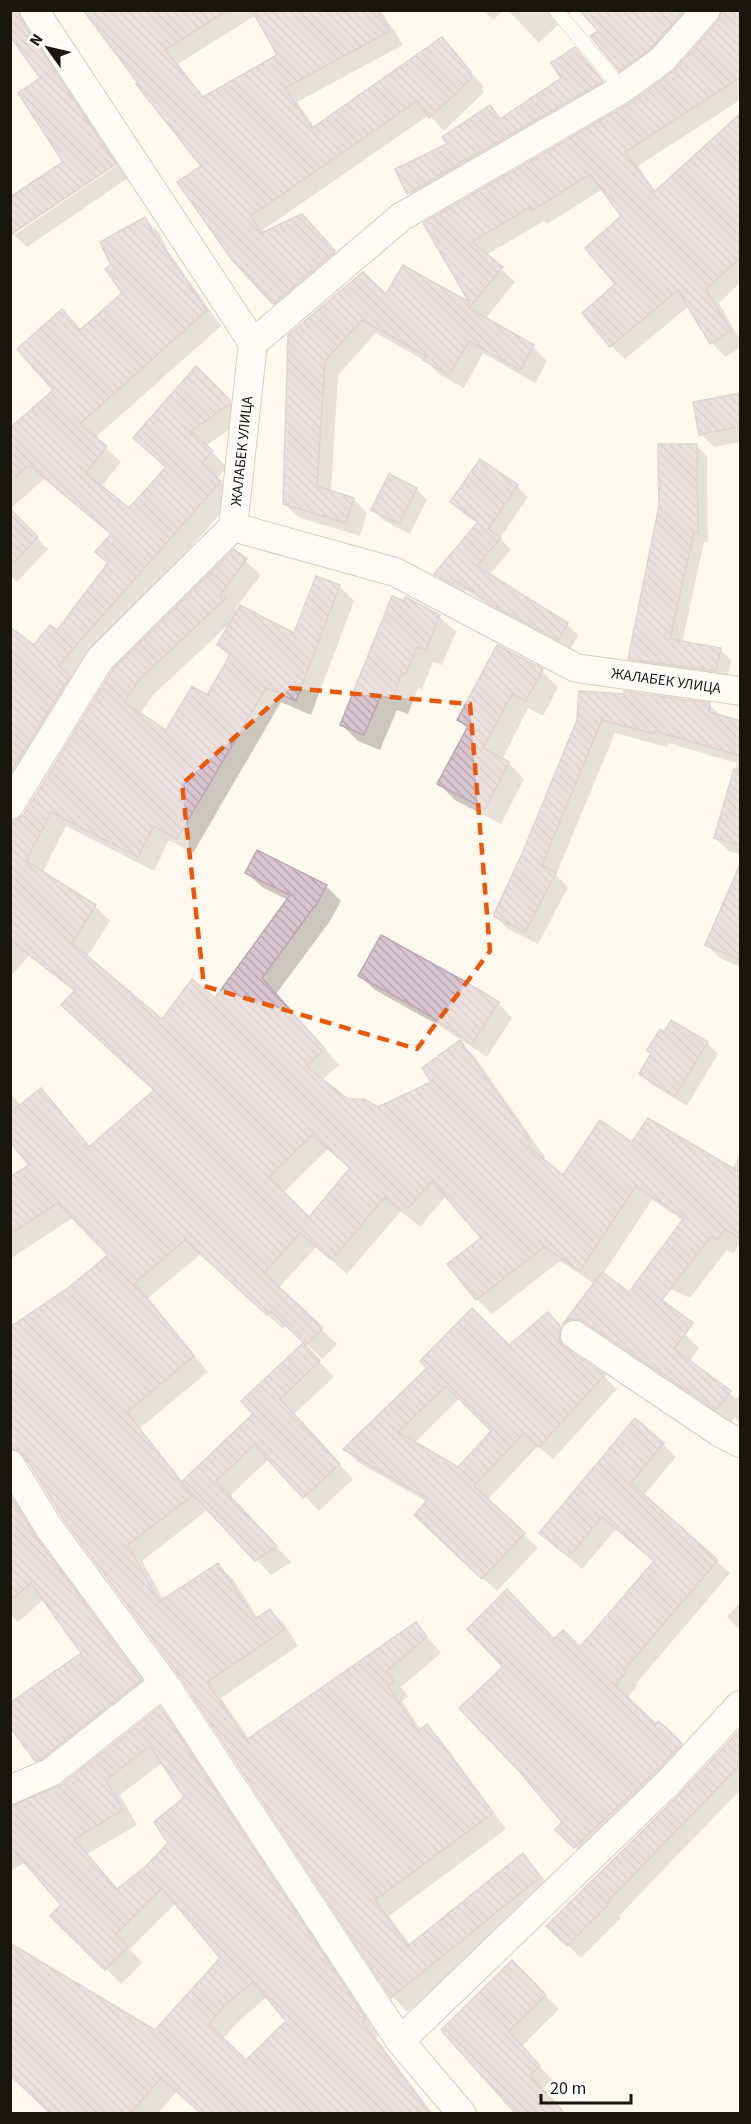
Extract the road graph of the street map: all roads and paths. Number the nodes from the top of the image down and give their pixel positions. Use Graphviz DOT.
graph roads {
  1 [pos="34,10"];
  2 [pos="556,10"];
  3 [pos="706,10"];
  4 [pos="622,89"];
  5 [pos="253,343"];
  6 [pos="233,527"];
  7 [pos="741,691"];
  8 [pos="10,805"];
  9 [pos="575,1335"];
  10 [pos="741,1443"];
  11 [pos="10,1464"];
  12 [pos="164,1683"];
  13 [pos="741,1704"];
  14 [pos="10,1790"];
  15 [pos="400,2041"];
  16 [pos="462,2114"];
  1 -- 5 [label="street"];
  2 -- 4 [label="lane"];
  3 -- 4 [label="street"];
  4 -- 5 [label="street"];
  5 -- 6 [label="street, ЖАЛАБЕК УЛИЦА"];
  6 -- 7 [label="street, ЖАЛАБЕК УЛИЦА"];
  6 -- 8 [label="street"];
  9 -- 10 [label="street"];
  11 -- 12 [label="street"];
  12 -- 14 [label="street"];
  12 -- 15 [label="street"];
  13 -- 15 [label="street"];
  15 -- 16 [label="street"];
}
